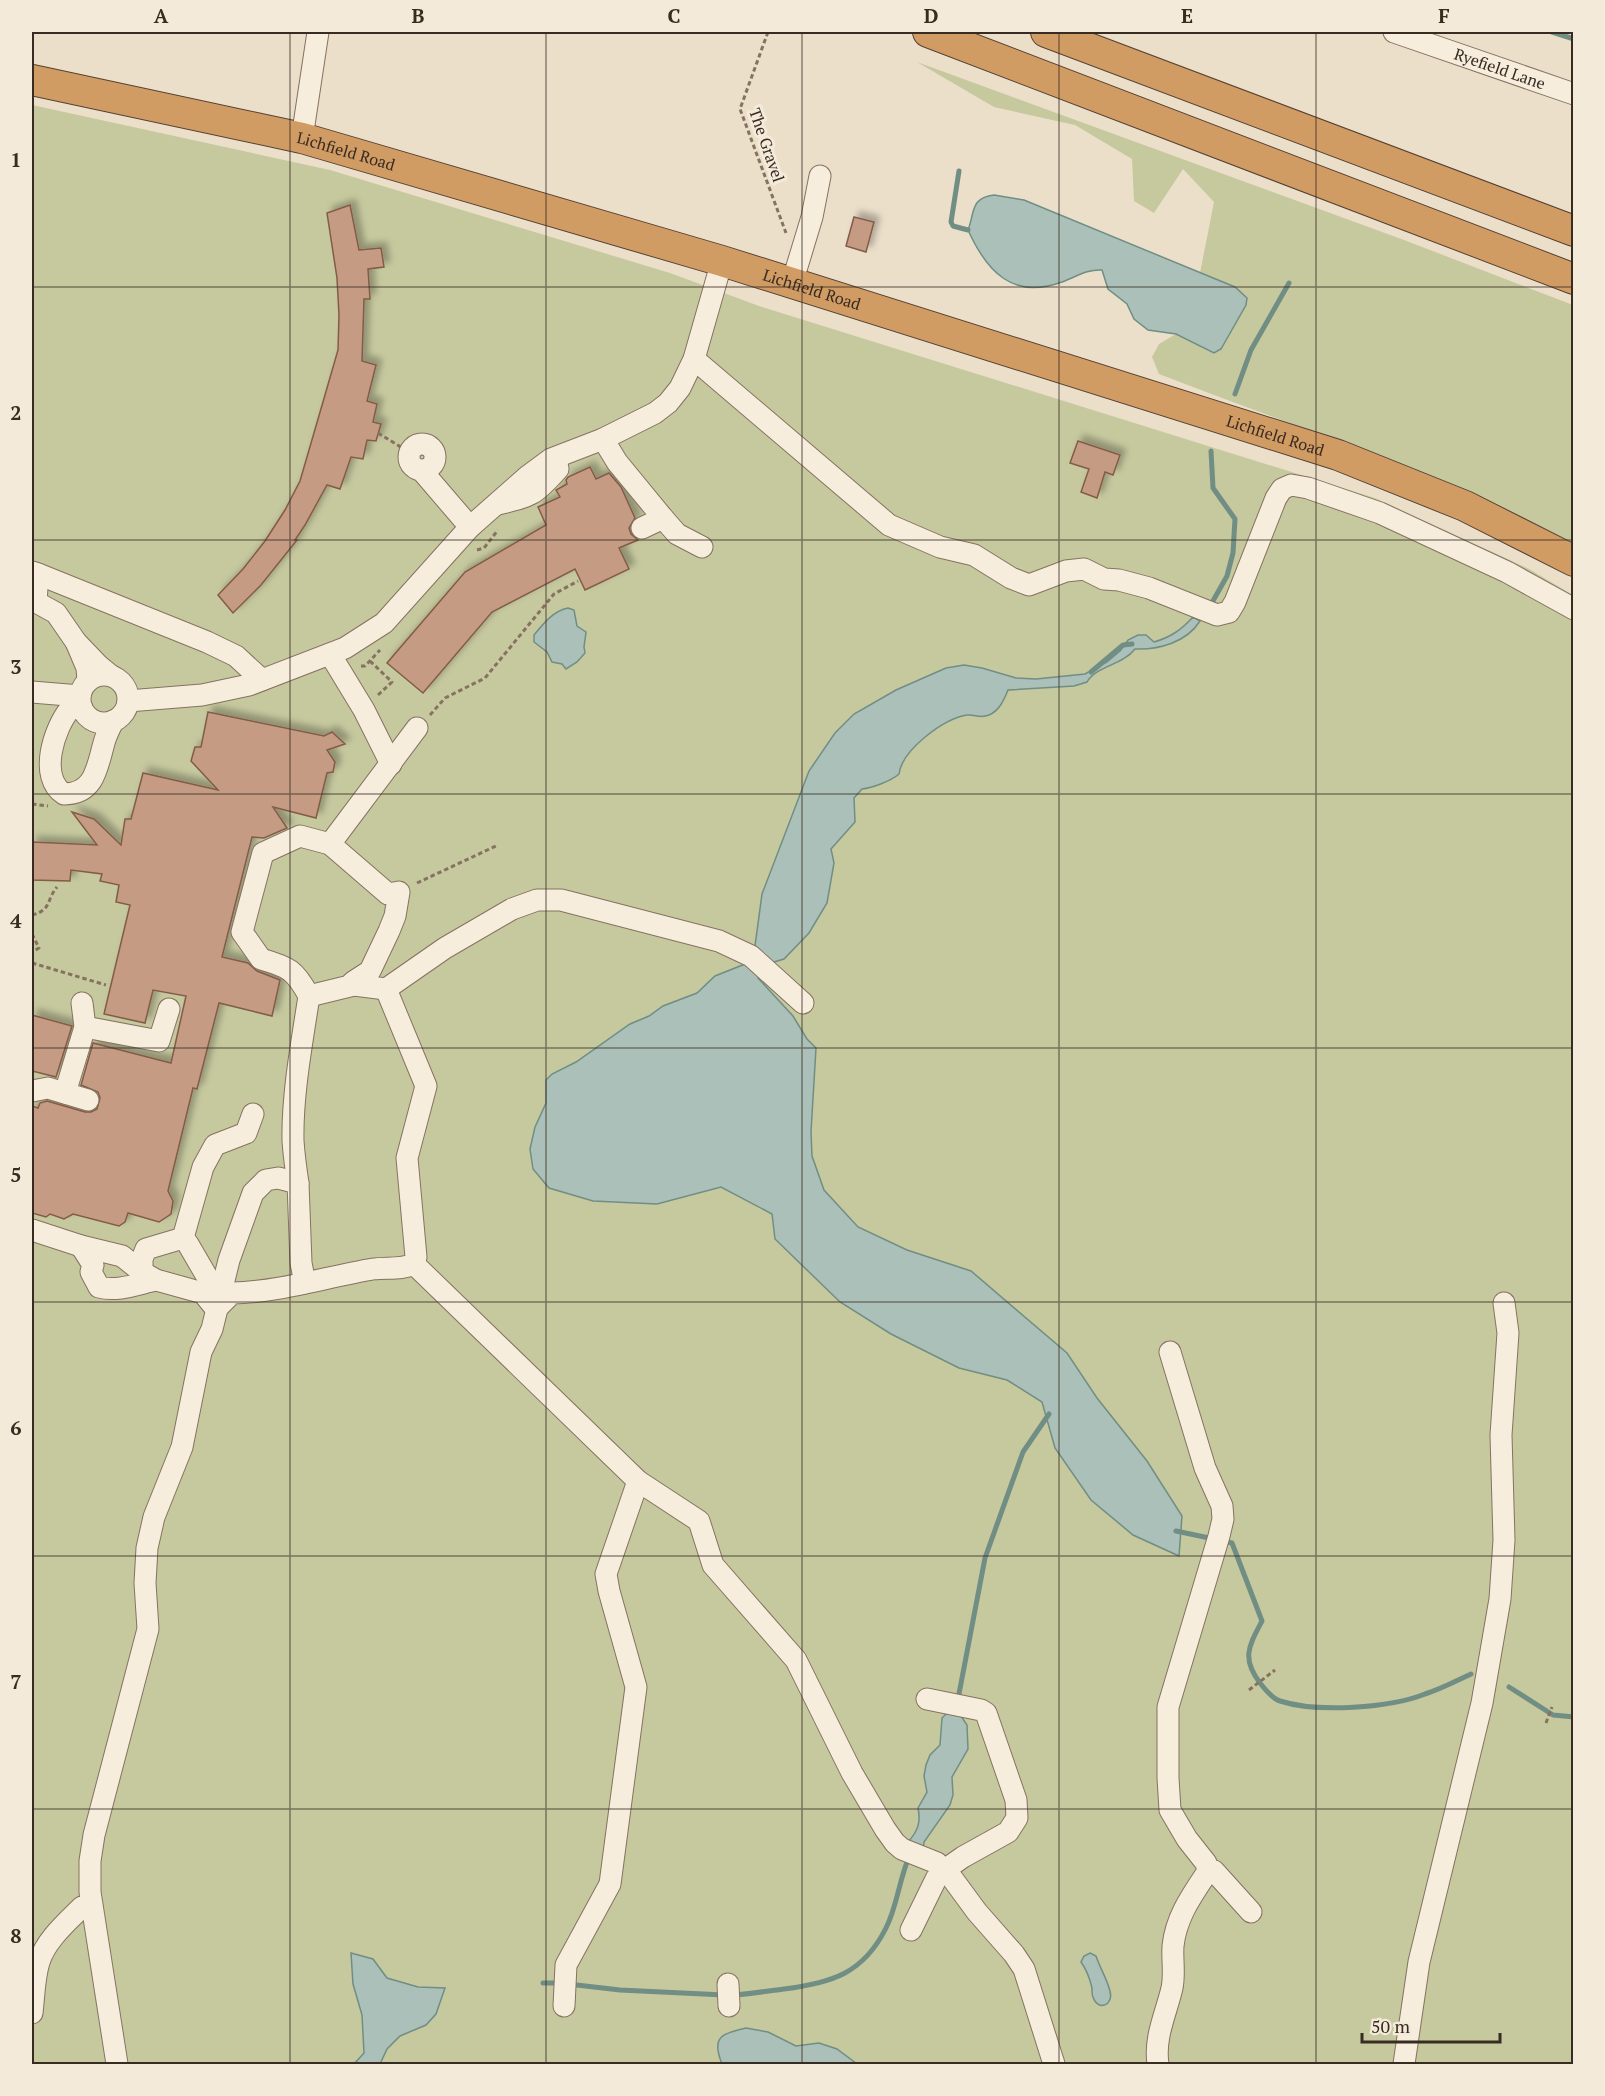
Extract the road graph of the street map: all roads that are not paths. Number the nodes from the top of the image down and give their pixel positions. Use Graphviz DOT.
graph roads {
  1 [pos="318,32"];
  2 [pos="928,32"];
  3 [pos="1046,32"];
  4 [pos="1394,32"];
  5 [pos="32,80"];
  6 [pos="1574,94"];
  7 [pos="302,138"];
  8 [pos="820,176"];
  9 [pos="1574,231"];
  10 [pos="722,261"];
  11 [pos="795,275"];
  12 [pos="1574,279"];
  13 [pos="694,359"];
  14 [pos="603,440"];
  15 [pos="409,452"];
  16 [pos="663,518"];
  17 [pos="470,527"];
  18 [pos="642,528"];
  19 [pos="702,547"];
  20 [pos="1574,561"];
  21 [pos="35,573"];
  22 [pos="1574,609"];
  23 [pos="76,642"];
  24 [pos="330,654"];
  25 [pos="110,675"];
  26 [pos="262,680"];
  27 [pos="32,692"];
  28 [pos="83,695"];
  29 [pos="128,701"];
  30 [pos="113,721"];
  31 [pos="416,729"];
  32 [pos="391,764"];
  33 [pos="338,843"];
  34 [pos="383,986"];
  35 [pos="309,996"];
  36 [pos="82,1003"];
  37 [pos="803,1003"];
  38 [pos="169,1009"];
  39 [pos="85,1027"];
  40 [pos="32,1091"];
  41 [pos="65,1093"];
  42 [pos="88,1100"];
  43 [pos="253,1114"];
  44 [pos="298,1184"];
  45 [pos="32,1230"];
  46 [pos="183,1238"];
  47 [pos="81,1246"];
  48 [pos="146,1249"];
  49 [pos="122,1256"];
  50 [pos="414,1264"];
  51 [pos="149,1276"];
  52 [pos="305,1283"];
  53 [pos="218,1288"];
  54 [pos="1504,1303"];
  55 [pos="1170,1352"];
  56 [pos="638,1481"];
  57 [pos="927,1699"];
  58 [pos="935,1865"];
  59 [pos="1210,1869"];
  60 [pos="88,1902"];
  61 [pos="1251,1912"];
  62 [pos="912,1930"];
  63 [pos="728,1984"];
  64 [pos="564,2006"];
  65 [pos="729,2006"];
  66 [pos="32,2013"];
  67 [pos="117,2064"];
  68 [pos="1054,2064"];
  69 [pos="1158,2064"];
  70 [pos="1404,2064"];
  1 -- 7 [label="street"];
  2 -- 12 [label="highway"];
  3 -- 9 [label="highway"];
  4 -- 6 [label="street, Ryefield Lane"];
  5 -- 7 [label="highway, Lichfield Road"];
  7 -- 10 [label="highway, Lichfield Road"];
  8 -- 11 [label="street"];
  10 -- 11 [label="highway, Lichfield Road"];
  10 -- 13 [label="street"];
  11 -- 20 [label="highway, Lichfield Road"];
  13 -- 14 [label="street"];
  13 -- 22 [label="street"];
  14 -- 16 [label="street"];
  14 -- 17 [label="street"];
  15 -- 17 [label="street"];
  16 -- 18 [label="street"];
  16 -- 19 [label="street"];
  17 -- 24 [label="street"];
  21 -- 23 [label="street"];
  21 -- 26 [label="street"];
  23 -- 25 [label="street"];
  23 -- 28 [label="street"];
  24 -- 26 [label="street"];
  24 -- 32 [label="street"];
  25 -- 28 [label="street"];
  25 -- 29 [label="street"];
  26 -- 29 [label="street"];
  27 -- 28 [label="street"];
  28 -- 30 [label="street"];
  28 -- 30 [label="street"];
  29 -- 30 [label="street"];
  31 -- 32 [label="street"];
  32 -- 33 [label="street"];
  33 -- 34 [label="street"];
  33 -- 35 [label="street"];
  34 -- 35 [label="street"];
  34 -- 37 [label="street"];
  34 -- 50 [label="street"];
  35 -- 44 [label="street"];
  36 -- 39 [label="street"];
  38 -- 39 [label="street"];
  39 -- 41 [label="street"];
  40 -- 41 [label="street"];
  41 -- 42 [label="street"];
  43 -- 46 [label="street"];
  44 -- 52 [label="street"];
  44 -- 53 [label="street"];
  45 -- 47 [label="street"];
  46 -- 48 [label="street"];
  46 -- 53 [label="street"];
  47 -- 49 [label="street"];
  47 -- 51 [label="street"];
  48 -- 49 [label="street"];
  48 -- 51 [label="street"];
  49 -- 51 [label="street"];
  50 -- 52 [label="street"];
  50 -- 56 [label="street"];
  51 -- 53 [label="street"];
  52 -- 53 [label="street"];
  53 -- 60 [label="street"];
  54 -- 70 [label="street"];
  55 -- 59 [label="street"];
  56 -- 58 [label="street"];
  56 -- 64 [label="street"];
  57 -- 58 [label="street"];
  58 -- 62 [label="street"];
  58 -- 68 [label="street"];
  59 -- 61 [label="street"];
  59 -- 69 [label="street"];
  60 -- 66 [label="street"];
  60 -- 67 [label="street"];
  63 -- 65 [label="street"];
}
